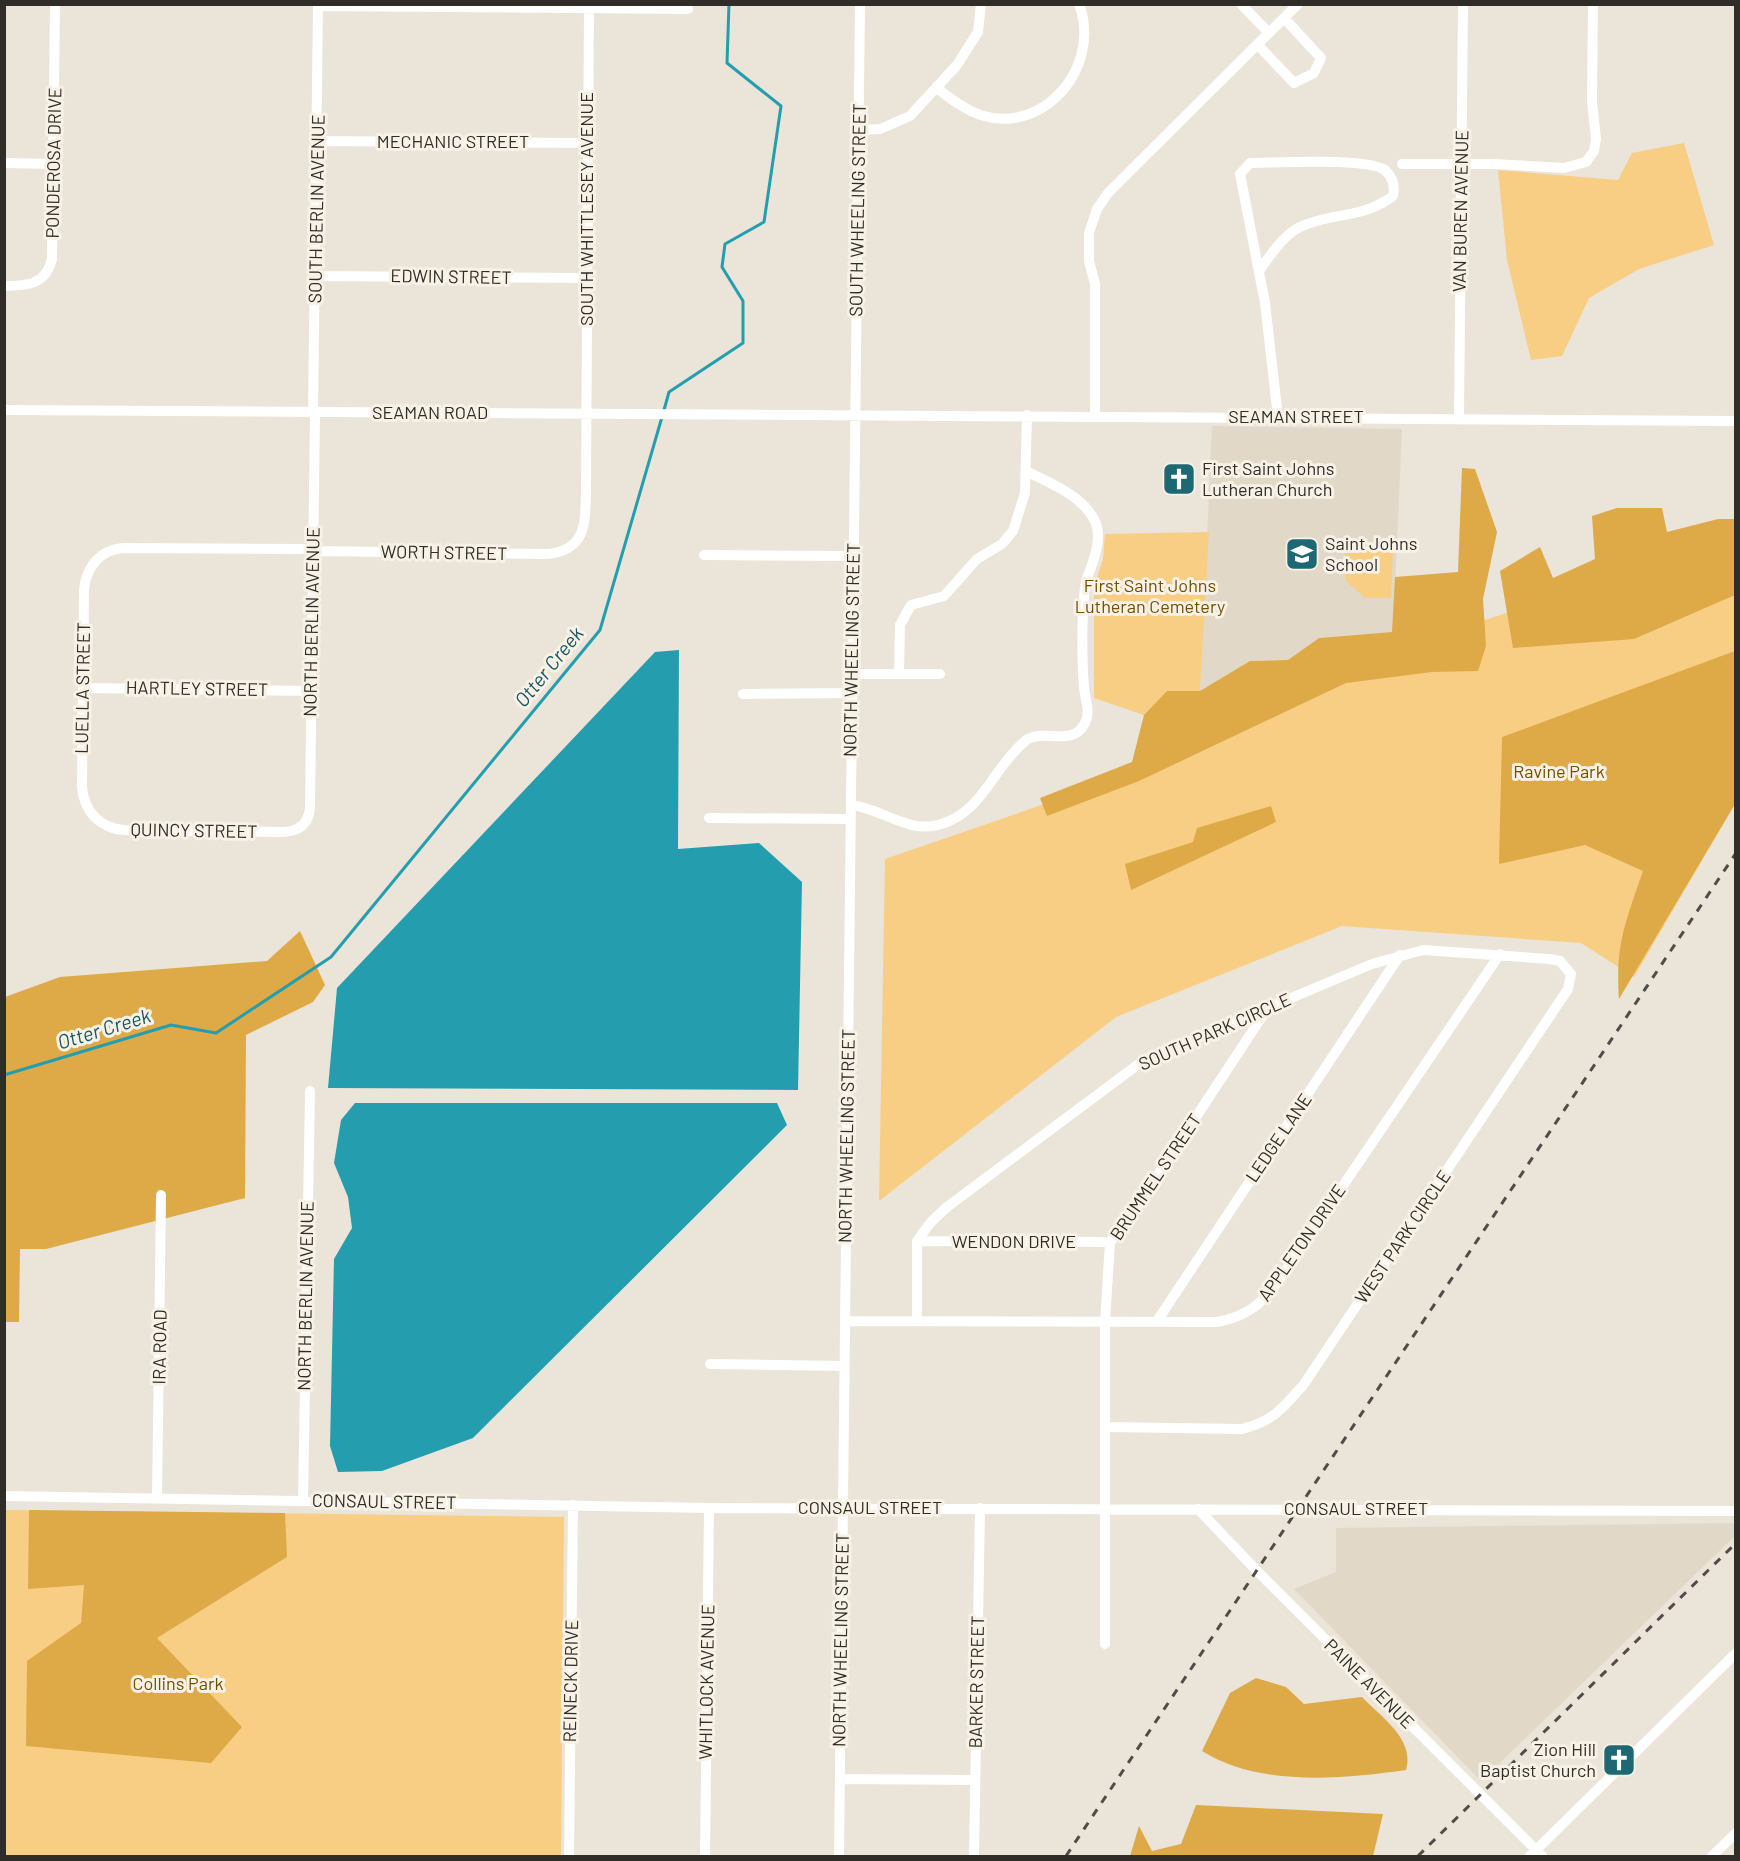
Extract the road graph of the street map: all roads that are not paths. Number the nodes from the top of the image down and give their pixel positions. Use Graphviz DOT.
graph roads {
  1 [pos="55,4"];
  2 [pos="860,4"];
  3 [pos="981,4"];
  4 [pos="1079,4"];
  5 [pos="1241,4"];
  6 [pos="1298,4"];
  7 [pos="1463,4"];
  8 [pos="1593,4"];
  9 [pos="318,5"];
  10 [pos="589,6"];
  11 [pos="688,9"];
  12 [pos="1284,18"];
  13 [pos="1269,33"];
  14 [pos="1258,45"];
  15 [pos="937,86"];
  16 [pos="859,130"];
  17 [pos="318,141"];
  18 [pos="588,143"];
  19 [pos="4,163"];
  20 [pos="54,164"];
  21 [pos="1402,164"];
  22 [pos="1461,165"];
  23 [pos="1259,271"];
  24 [pos="316,276"];
  25 [pos="587,278"];
  26 [pos="4,286"];
  27 [pos="4,410"];
  28 [pos="314,413"];
  29 [pos="586,414"];
  30 [pos="856,415"];
  31 [pos="1027,415"];
  32 [pos="1095,416"];
  33 [pos="1278,417"];
  34 [pos="1459,418"];
  35 [pos="1736,421"];
  36 [pos="1026,471"];
  37 [pos="574,545"];
  38 [pos="313,550"];
  39 [pos="704,555"];
  40 [pos="853,556"];
  41 [pos="95,561"];
  42 [pos="899,673"];
  43 [pos="852,674"];
  44 [pos="940,674"];
  45 [pos="83,688"];
  46 [pos="312,691"];
  47 [pos="851,693"];
  48 [pos="743,694"];
  49 [pos="851,805"];
  50 [pos="92,816"];
  51 [pos="709,818"];
  52 [pos="851,819"];
  53 [pos="300,829"];
  54 [pos="1500,954"];
  55 [pos="1400,955"];
  56 [pos="1268,1008"];
  57 [pos="310,1091"];
  58 [pos="160,1195"];
  59 [pos="917,1241"];
  60 [pos="1110,1242"];
  61 [pos="917,1320"];
  62 [pos="845,1321"];
  63 [pos="1157,1321"];
  64 [pos="1106,1322"];
  65 [pos="710,1364"];
  66 [pos="844,1366"];
  67 [pos="1106,1427"];
  68 [pos="4,1497"];
  69 [pos="157,1499"];
  70 [pos="303,1501"];
  71 [pos="573,1505"];
  72 [pos="709,1508"];
  73 [pos="843,1508"];
  74 [pos="980,1508"];
  75 [pos="1106,1509"];
  76 [pos="1198,1509"];
  77 [pos="1736,1510"];
  78 [pos="1105,1644"];
  79 [pos="1733,1660"];
  80 [pos="840,1779"];
  81 [pos="975,1780"];
  82 [pos="1736,1833"];
  83 [pos="1536,1855"];
  84 [pos="568,1857"];
  85 [pos="705,1857"];
  86 [pos="839,1857"];
  87 [pos="974,1857"];
  88 [pos="1712,1857"];
  1 -- 20 [label="street, PONDEROSA DRIVE"];
  2 -- 16 [label="street, SOUTH WHEELING STREET"];
  3 -- 15 [label="street"];
  4 -- 15 [label="street"];
  5 -- 13 [label="street"];
  6 -- 12 [label="street"];
  7 -- 22 [label="street, VAN BUREN AVENUE"];
  8 -- 22 [label="street"];
  9 -- 10 [label="street"];
  9 -- 17 [label="street, SOUTH BERLIN AVENUE"];
  10 -- 11 [label="street"];
  10 -- 18 [label="street, SOUTH WHITTLESEY AVENUE"];
  12 -- 13 [label="street"];
  12 -- 14 [label="street"];
  13 -- 14 [label="street"];
  14 -- 32 [label="street"];
  15 -- 16 [label="street"];
  16 -- 30 [label="street, SOUTH WHEELING STREET"];
  17 -- 18 [label="street, MECHANIC STREET"];
  17 -- 24 [label="street, SOUTH BERLIN AVENUE"];
  18 -- 25 [label="street, SOUTH WHITTLESEY AVENUE"];
  19 -- 20 [label="street"];
  20 -- 26 [label="street, PONDEROSA DRIVE"];
  21 -- 22 [label="street"];
  22 -- 34 [label="street, VAN BUREN AVENUE"];
  23 -- 23 [label="street"];
  23 -- 33 [label="street"];
  24 -- 25 [label="street, EDWIN STREET"];
  24 -- 28 [label="street, SOUTH BERLIN AVENUE"];
  25 -- 29 [label="street, SOUTH WHITTLESEY AVENUE"];
  27 -- 28 [label="street, SEAMAN ROAD"];
  28 -- 29 [label="street, SEAMAN ROAD"];
  28 -- 38 [label="street, NORTH BERLIN AVENUE"];
  29 -- 30 [label="street, SEAMAN ROAD"];
  29 -- 37 [label="street, SOUTH WHITTLESEY AVENUE"];
  30 -- 31 [label="street, SEAMAN STREET"];
  30 -- 40 [label="street, NORTH WHEELING STREET"];
  31 -- 32 [label="street, SEAMAN STREET"];
  31 -- 36 [label="street"];
  32 -- 33 [label="street, SEAMAN STREET"];
  33 -- 34 [label="street, SEAMAN STREET"];
  34 -- 35 [label="street, SEAMAN STREET"];
  36 -- 42 [label="street"];
  36 -- 49 [label="street"];
  37 -- 38 [label="street, WORTH STREET"];
  38 -- 41 [label="street, WORTH STREET"];
  38 -- 46 [label="street, NORTH BERLIN AVENUE"];
  39 -- 40 [label="street"];
  40 -- 43 [label="street, NORTH WHEELING STREET"];
  41 -- 45 [label="street, LUELLA STREET"];
  42 -- 43 [label="street"];
  42 -- 44 [label="street"];
  43 -- 47 [label="street, NORTH WHEELING STREET"];
  45 -- 46 [label="street, HARTLEY STREET"];
  45 -- 50 [label="street, LUELLA STREET"];
  46 -- 53 [label="street, NORTH BERLIN AVENUE"];
  47 -- 48 [label="street"];
  47 -- 49 [label="street, NORTH WHEELING STREET"];
  49 -- 52 [label="street, NORTH WHEELING STREET"];
  50 -- 53 [label="street, QUINCY STREET"];
  51 -- 52 [label="street"];
  52 -- 62 [label="street, NORTH WHEELING STREET"];
  54 -- 55 [label="street, SOUTH PARK CIRCLE"];
  54 -- 63 [label="street, APPLETON DRIVE"];
  54 -- 67 [label="street, WEST PARK CIRCLE"];
  55 -- 56 [label="street, SOUTH PARK CIRCLE"];
  55 -- 63 [label="street, LEDGE LANE"];
  56 -- 59 [label="street, SOUTH PARK CIRCLE"];
  56 -- 60 [label="street, BRUMMEL STREET"];
  57 -- 70 [label="street, NORTH BERLIN AVENUE"];
  58 -- 69 [label="street, IRA ROAD"];
  59 -- 60 [label="street, WENDON DRIVE"];
  59 -- 61 [label="street"];
  60 -- 64 [label="street, BRUMMEL STREET"];
  61 -- 62 [label="street, APPLETON DRIVE"];
  61 -- 64 [label="street, APPLETON DRIVE"];
  62 -- 66 [label="street, NORTH WHEELING STREET"];
  63 -- 64 [label="street, APPLETON DRIVE"];
  64 -- 67 [label="street, BRUMMEL STREET"];
  65 -- 66 [label="street"];
  66 -- 73 [label="street, NORTH WHEELING STREET"];
  67 -- 75 [label="street, BRUMMEL STREET"];
  68 -- 69 [label="street, CONSAUL STREET"];
  69 -- 70 [label="street, CONSAUL STREET"];
  70 -- 71 [label="street, CONSAUL STREET"];
  71 -- 72 [label="street, CONSAUL STREET"];
  71 -- 84 [label="street, REINECK DRIVE"];
  72 -- 73 [label="street, CONSAUL STREET"];
  72 -- 85 [label="street, WHITLOCK AVENUE"];
  73 -- 74 [label="street, CONSAUL STREET"];
  73 -- 80 [label="street, NORTH WHEELING STREET"];
  74 -- 75 [label="street, CONSAUL STREET"];
  74 -- 81 [label="street, BARKER STREET"];
  75 -- 76 [label="street, CONSAUL STREET"];
  75 -- 78 [label="street, BRUMMEL STREET"];
  76 -- 77 [label="street, CONSAUL STREET"];
  76 -- 83 [label="street, PAINE AVENUE"];
  79 -- 83 [label="street"];
  80 -- 81 [label="street"];
  80 -- 86 [label="street, NORTH WHEELING STREET"];
  81 -- 87 [label="street, BARKER STREET"];
  82 -- 88 [label="street"];
}
